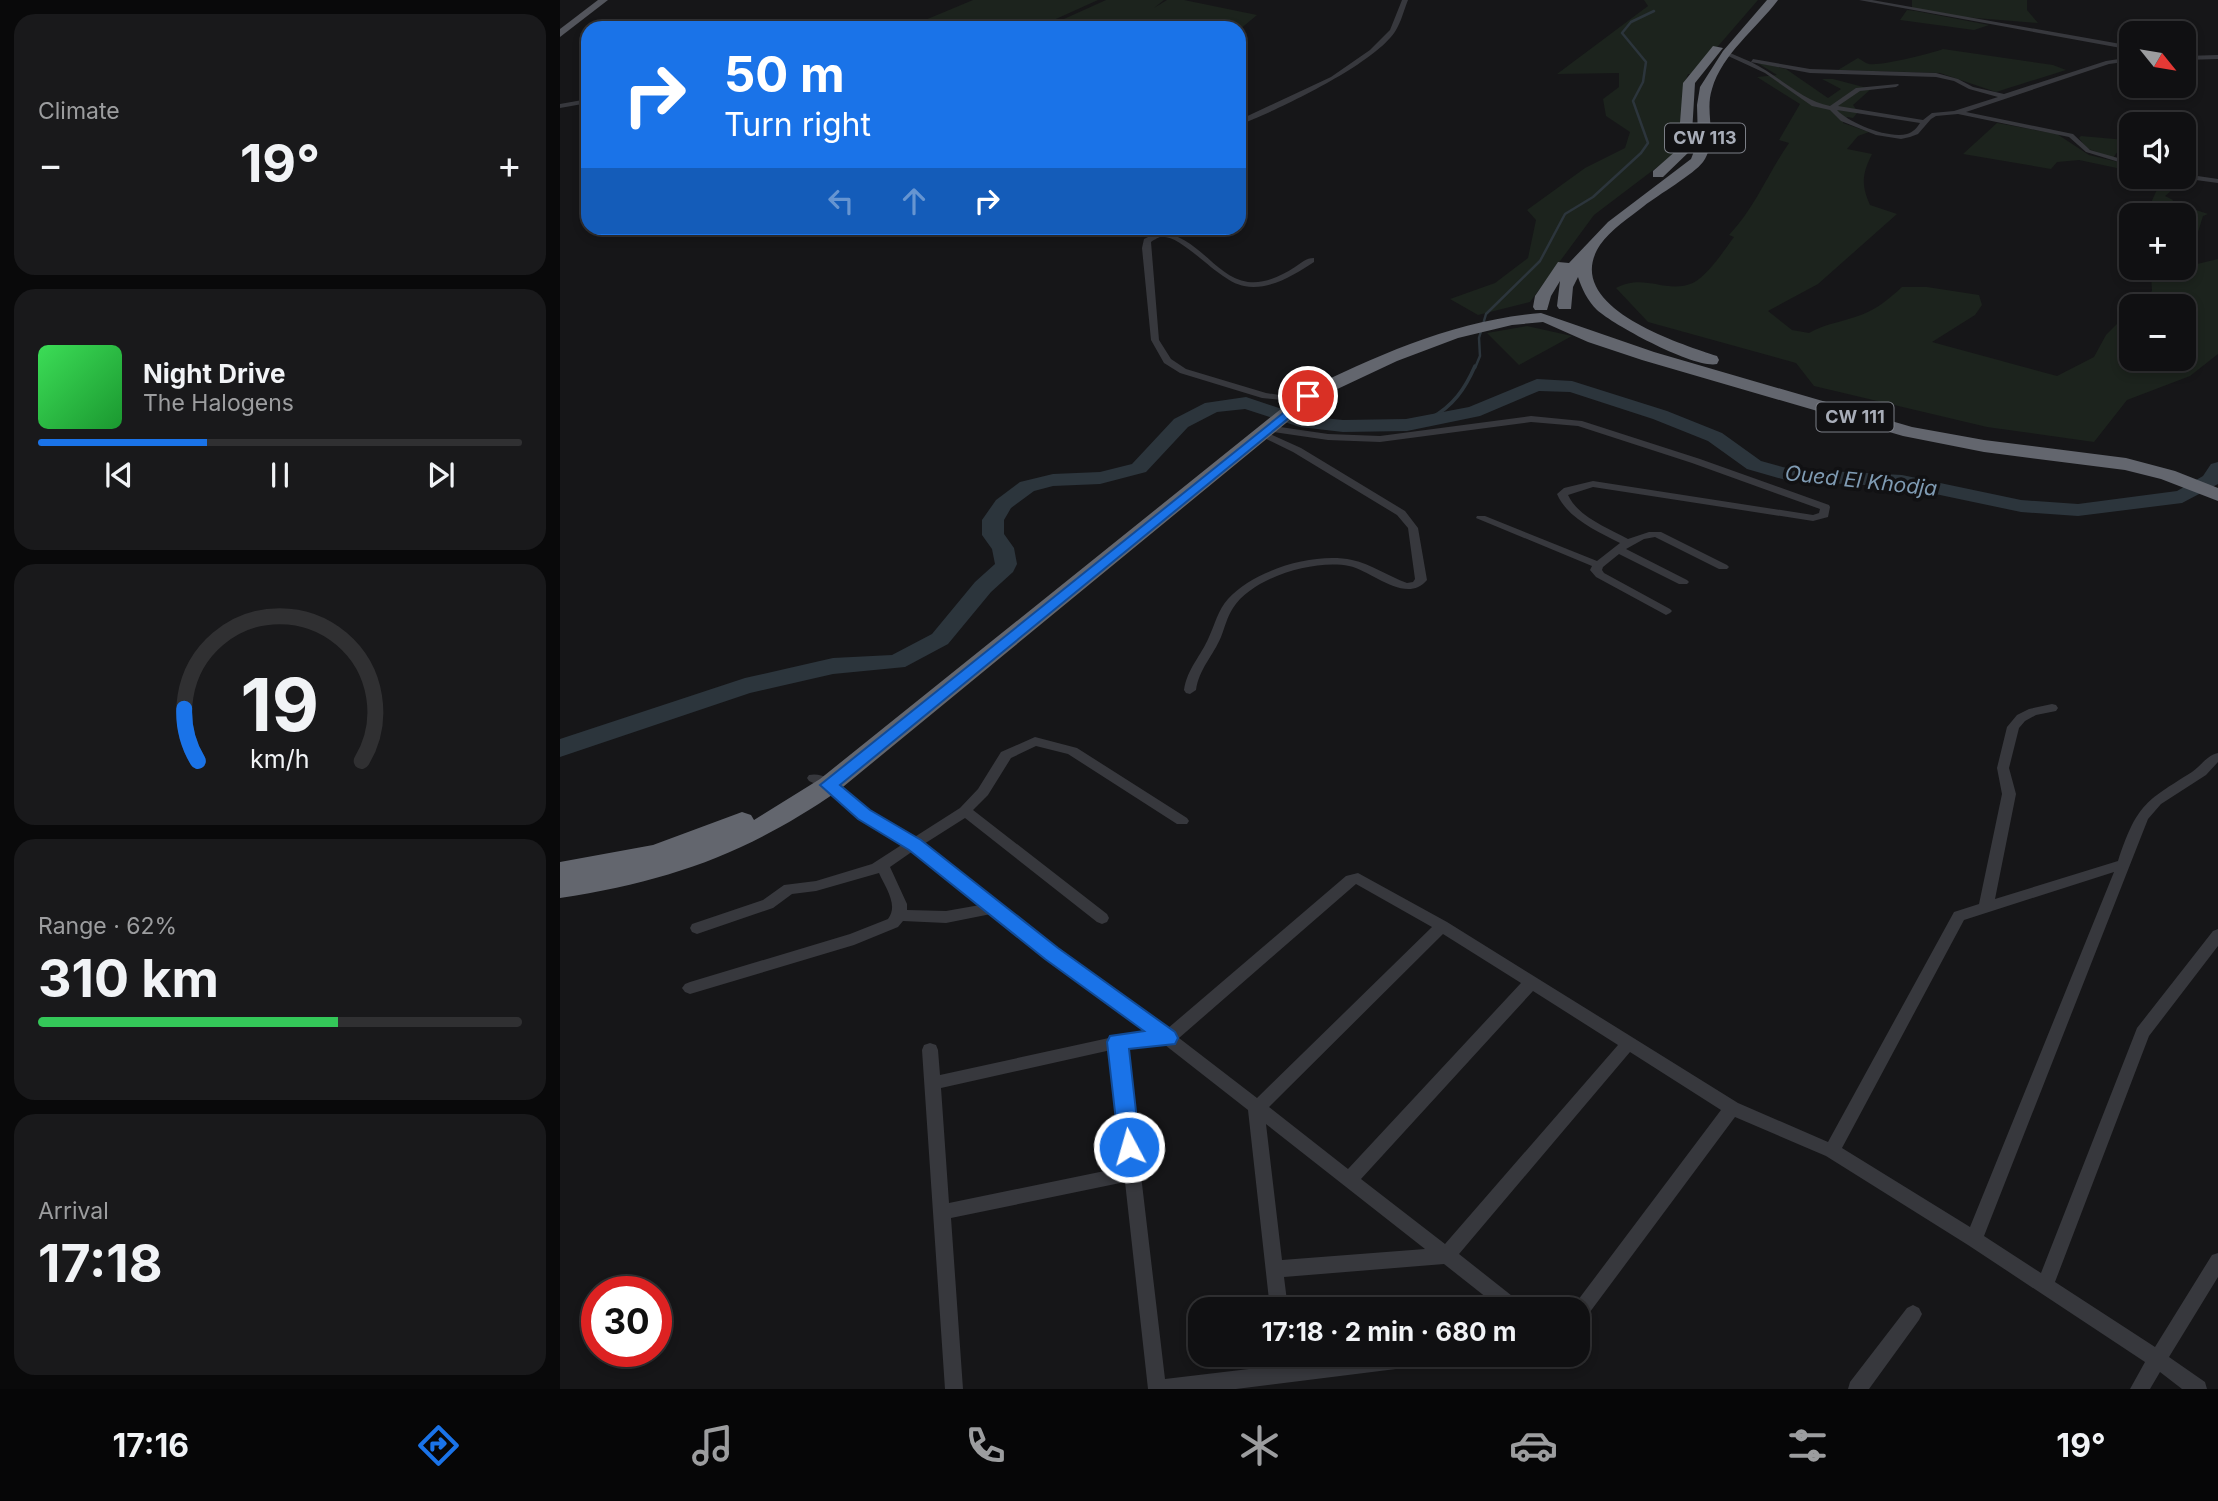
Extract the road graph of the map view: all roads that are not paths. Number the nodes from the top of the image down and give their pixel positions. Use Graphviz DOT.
graph roads {
  1 [pos="604,0"];
  2 [pos="1405,0"];
  3 [pos="1758,0"];
  4 [pos="1773,0"];
  5 [pos="1862,0"];
  6 [pos="560,34"];
  7 [pos="2119,43"];
  8 [pos="2119,55"];
  9 [pos="1732,56"];
  10 [pos="2218,57"];
  11 [pos="2196,58"];
  12 [pos="2116,61"];
  13 [pos="2119,61"];
  14 [pos="1896,85"];
  15 [pos="2003,96"];
  16 [pos="581,102"];
  17 [pos="1814,105"];
  18 [pos="560,106"];
  19 [pos="1832,107"];
  20 [pos="1958,112"];
  21 [pos="1246,120"];
  22 [pos="1924,122"];
  23 [pos="2119,160"];
  24 [pos="2196,178"];
  25 [pos="2204,180"];
  26 [pos="2218,181"];
  27 [pos="2218,189"];
  28 [pos="1154,235"];
  29 [pos="1172,235"];
  30 [pos="1592,248"];
  31 [pos="1311,260"];
  32 [pos="1570,310"];
  33 [pos="1543,314"];
  34 [pos="1472,328"];
  35 [pos="1784,386"];
  36 [pos="1274,417"];
  37 [pos="2172,470"];
  38 [pos="2218,478"];
  39 [pos="2218,495"];
  40 [pos="1481,518"];
  41 [pos="1623,546"];
  42 [pos="1598,565"];
  43 [pos="1723,567"];
  44 [pos="1683,582"];
  45 [pos="1666,611"];
  46 [pos="1190,690"];
  47 [pos="2052,708"];
  48 [pos="2218,757"];
  49 [pos="822,782"];
  50 [pos="965,811"];
  51 [pos="1182,821"];
  52 [pos="915,845"];
  53 [pos="2124,864"];
  54 [pos="883,865"];
  55 [pos="560,872"];
  56 [pos="560,888"];
  57 [pos="1986,907"];
  58 [pos="993,908"];
  59 [pos="899,915"];
  60 [pos="1102,918"];
  61 [pos="1442,926"];
  62 [pos="696,928"];
  63 [pos="2218,935"];
  64 [pos="1532,982"];
  65 [pos="690,988"];
  66 [pos="1168,1038"];
  67 [pos="1118,1042"];
  68 [pos="1628,1044"];
  69 [pos="930,1049"];
  70 [pos="933,1083"];
  71 [pos="1732,1108"];
  72 [pos="1256,1109"];
  73 [pos="1832,1151"];
  74 [pos="1132,1174"];
  75 [pos="1349,1180"];
  76 [pos="942,1212"];
  77 [pos="1974,1240"];
  78 [pos="1446,1256"];
  79 [pos="2218,1261"];
  80 [pos="1276,1269"];
  81 [pos="2045,1286"];
  82 [pos="1278,1297"];
  83 [pos="1499,1297"];
  84 [pos="1590,1298"];
  85 [pos="1913,1314"];
  86 [pos="2157,1359"];
  87 [pos="1268,1367"];
  88 [pos="954,1389"];
  89 [pos="1158,1389"];
  90 [pos="1857,1389"];
  91 [pos="2139,1389"];
  92 [pos="2198,1389"];
  1 -- 6 [label="main road"];
  2 -- 21 [label="street"];
  3 -- 33 [label="highway"];
  4 -- 9 [label="highway, CW 113"];
  5 -- 7 [label="street"];
  8 -- 12 [label="street"];
  9 -- 15 [label="street"];
  9 -- 17 [label="street"];
  9 -- 30 [label="highway, CW 113"];
  10 -- 11 [label="street"];
  12 -- 13 [label="street"];
  12 -- 15 [label="street"];
  14 -- 19 [label="street"];
  15 -- 20 [label="street"];
  16 -- 18 [label="street"];
  17 -- 19 [label="street"];
  17 -- 22 [label="street"];
  19 -- 22 [label="street"];
  20 -- 22 [label="street"];
  20 -- 23 [label="street"];
  24 -- 25 [label="street"];
  25 -- 26 [label="street"];
  25 -- 27 [label="street"];
  28 -- 36 [label="street"];
  29 -- 31 [label="street"];
  30 -- 32 [label="highway"];
  30 -- 35 [label="highway"];
  32 -- 33 [label="highway"];
  32 -- 35 [label="highway"];
  33 -- 34 [label="highway"];
  33 -- 37 [label="highway, CW 111"];
  34 -- 36 [label="highway"];
  35 -- 37 [label="highway"];
  36 -- 41 [label="street"];
  36 -- 46 [label="street"];
  36 -- 49 [label="highway"];
  37 -- 38 [label="highway"];
  37 -- 39 [label="highway, CW 111"];
  40 -- 42 [label="street"];
  41 -- 42 [label="street"];
  41 -- 43 [label="street"];
  41 -- 44 [label="street"];
  42 -- 45 [label="street"];
  47 -- 57 [label="street"];
  48 -- 53 [label="street"];
  49 -- 52 [label="street"];
  49 -- 55 [label="highway"];
  49 -- 56 [label="highway"];
  50 -- 51 [label="street"];
  50 -- 52 [label="street"];
  50 -- 60 [label="street"];
  52 -- 54 [label="street"];
  52 -- 58 [label="street"];
  53 -- 57 [label="street"];
  53 -- 77 [label="street"];
  54 -- 59 [label="street"];
  54 -- 62 [label="street"];
  57 -- 73 [label="street"];
  58 -- 59 [label="street"];
  58 -- 66 [label="street"];
  59 -- 65 [label="street"];
  61 -- 64 [label="street"];
  61 -- 66 [label="street"];
  61 -- 72 [label="street"];
  63 -- 81 [label="street"];
  64 -- 68 [label="street"];
  64 -- 75 [label="street"];
  66 -- 67 [label="street"];
  66 -- 72 [label="street"];
  67 -- 70 [label="street"];
  67 -- 74 [label="street"];
  68 -- 71 [label="street"];
  68 -- 78 [label="street"];
  69 -- 70 [label="street"];
  70 -- 76 [label="street"];
  71 -- 73 [label="street"];
  71 -- 84 [label="street"];
  72 -- 75 [label="street"];
  72 -- 80 [label="street"];
  73 -- 77 [label="street"];
  74 -- 76 [label="street"];
  74 -- 89 [label="street"];
  75 -- 78 [label="street"];
  76 -- 88 [label="street"];
  77 -- 81 [label="street"];
  78 -- 80 [label="street"];
  78 -- 83 [label="street"];
  79 -- 86 [label="street"];
  80 -- 82 [label="street"];
  81 -- 86 [label="street"];
  85 -- 90 [label="street"];
  86 -- 91 [label="street"];
  86 -- 92 [label="street"];
  87 -- 89 [label="street"];
}
